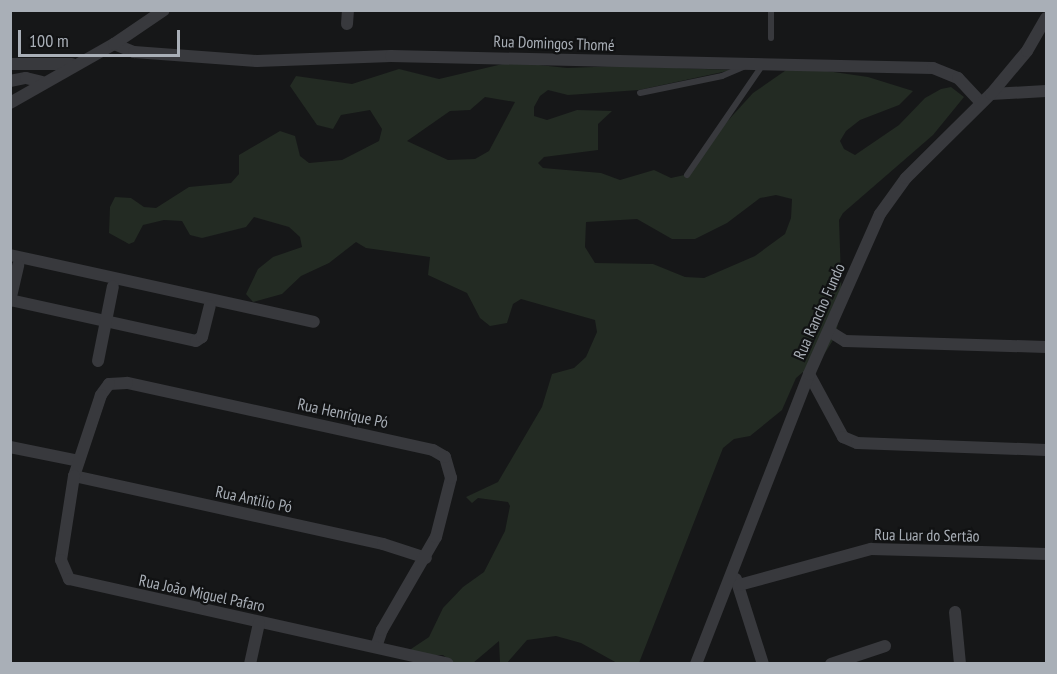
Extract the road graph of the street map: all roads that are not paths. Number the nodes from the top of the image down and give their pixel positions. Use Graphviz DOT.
graph roads {
  1 [pos="164,10"];
  2 [pos="348,10"];
  3 [pos="771,10"];
  4 [pos="1047,18"];
  5 [pos="347,24"];
  6 [pos="771,38"];
  7 [pos="114,45"];
  8 [pos="10,64"];
  9 [pos="76,64"];
  10 [pos="746,66"];
  11 [pos="762,66"];
  12 [pos="10,81"];
  13 [pos="42,82"];
  14 [pos="1047,91"];
  15 [pos="640,93"];
  16 [pos="991,94"];
  17 [pos="10,103"];
  18 [pos="981,103"];
  19 [pos="687,175"];
  20 [pos="14,260"];
  21 [pos="113,286"];
  22 [pos="11,300"];
  23 [pos="210,306"];
  24 [pos="314,322"];
  25 [pos="106,324"];
  26 [pos="830,331"];
  27 [pos="1047,347"];
  28 [pos="98,361"];
  29 [pos="809,374"];
  30 [pos="10,447"];
  31 [pos="1047,450"];
  32 [pos="79,461"];
  33 [pos="75,476"];
  34 [pos="1047,554"];
  35 [pos="426,558"];
  36 [pos="733,570"];
  37 [pos="739,585"];
  38 [pos="956,612"];
  39 [pos="259,623"];
  40 [pos="885,646"];
  41 [pos="376,647"];
  42 [pos="250,663"];
  43 [pos="448,663"];
  44 [pos="696,663"];
  45 [pos="763,663"];
  46 [pos="831,663"];
  47 [pos="960,663"];
  1 -- 7 [label="street"];
  2 -- 5 [label="street"];
  3 -- 6 [label="lane"];
  4 -- 16 [label="street, Rua Rancho Fundo"];
  7 -- 9 [label="street"];
  7 -- 10 [label="street, Rua Domingos Thomé"];
  8 -- 9 [label="street"];
  9 -- 13 [label="street"];
  10 -- 11 [label="street, Rua Domingos Thomé"];
  10 -- 15 [label="lane"];
  11 -- 18 [label="street, Rua Domingos Thomé"];
  11 -- 19 [label="lane"];
  12 -- 13 [label="street"];
  13 -- 17 [label="street"];
  14 -- 16 [label="street"];
  16 -- 18 [label="street, Rua Rancho Fundo"];
  18 -- 26 [label="street, Rua Rancho Fundo"];
  20 -- 22 [label="street"];
  20 -- 24 [label="street"];
  21 -- 25 [label="street"];
  22 -- 25 [label="street"];
  23 -- 25 [label="street"];
  25 -- 28 [label="street"];
  26 -- 27 [label="street"];
  26 -- 29 [label="street, Rua Rancho Fundo"];
  29 -- 31 [label="street"];
  29 -- 36 [label="street, Rua Rancho Fundo"];
  30 -- 32 [label="street"];
  32 -- 33 [label="street, Rua João Miguel Pafaro"];
  32 -- 35 [label="street, Rua Henrique Pó"];
  33 -- 35 [label="street, Rua Antilio Pó"];
  33 -- 39 [label="street, Rua João Miguel Pafaro"];
  34 -- 37 [label="street, Rua Luar do Sertão"];
  35 -- 41 [label="street, Rua Henrique Pó"];
  36 -- 37 [label="street"];
  36 -- 44 [label="street, Rua Rancho Fundo"];
  37 -- 45 [label="street"];
  38 -- 47 [label="street"];
  39 -- 41 [label="street, Rua João Miguel Pafaro"];
  39 -- 42 [label="street"];
  40 -- 46 [label="street"];
  41 -- 43 [label="street, Rua João Miguel Pafaro"];
}
